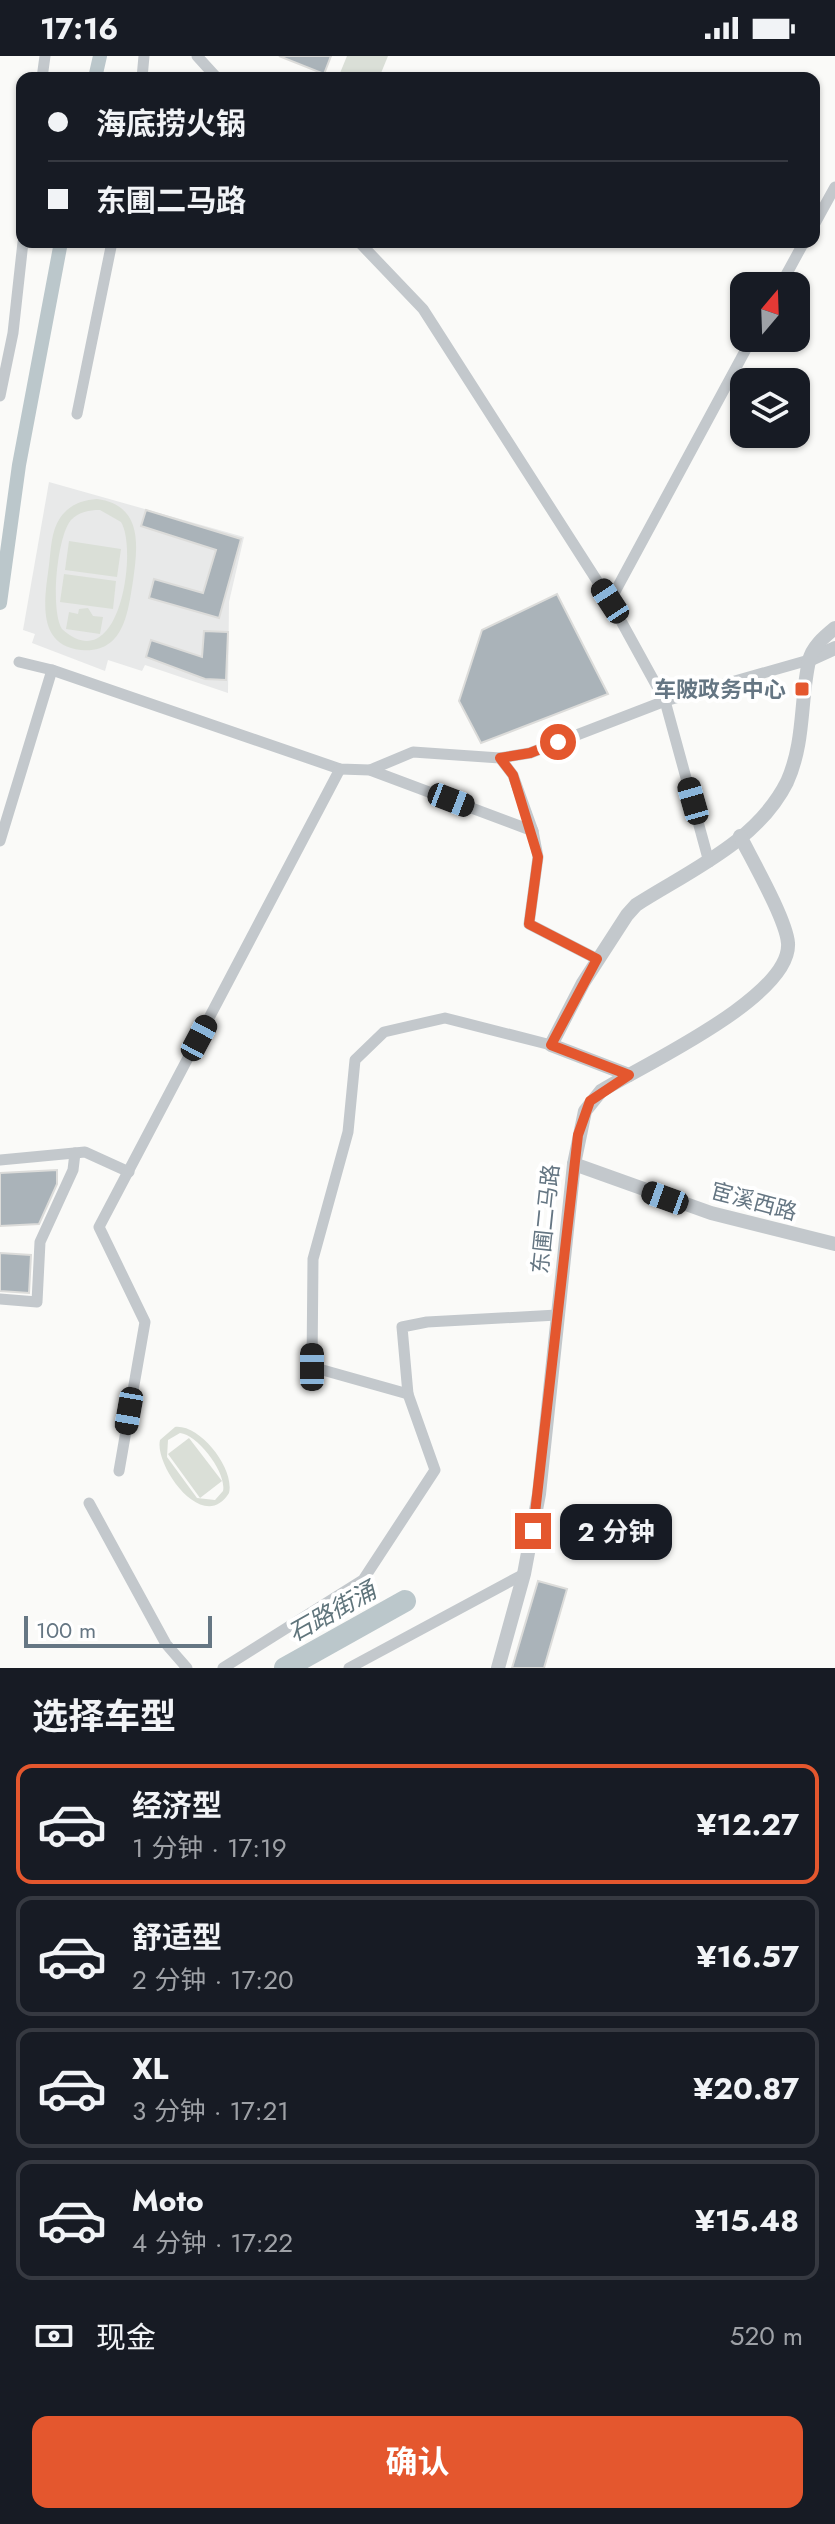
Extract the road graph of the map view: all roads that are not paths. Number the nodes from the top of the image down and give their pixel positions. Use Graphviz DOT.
graph roads {
  1 [pos="197,56"];
  2 [pos="212,72"];
  3 [pos="835,187"];
  4 [pos="820,214"];
  5 [pos="22,248"];
  6 [pos="111,248"];
  7 [pos="365,248"];
  8 [pos="801,248"];
  9 [pos="788,272"];
  10 [pos="744,352"];
  11 [pos="0,396"];
  12 [pos="77,414"];
  13 [pos="610,601"];
  14 [pos="835,628"];
  15 [pos="835,648"];
  16 [pos="809,660"];
  17 [pos="19,662"];
  18 [pos="52,670"];
  19 [pos="665,701"];
  20 [pos="500,758"];
  21 [pos="340,769"];
  22 [pos="370,770"];
  23 [pos="533,831"];
  24 [pos="740,836"];
  25 [pos="0,841"];
  26 [pos="709,862"];
  27 [pos="597,959"];
  28 [pos="551,1045"];
  29 [pos="629,1075"];
  30 [pos="75,1153"];
  31 [pos="0,1160"];
  32 [pos="574,1164"];
  33 [pos="129,1172"];
  34 [pos="835,1244"];
  35 [pos="0,1299"];
  36 [pos="557,1315"];
  37 [pos="408,1394"];
  38 [pos="119,1471"];
  39 [pos="89,1503"];
  40 [pos="524,1574"];
  41 [pos="187,1668"];
  42 [pos="223,1668"];
  43 [pos="349,1668"];
  44 [pos="498,1668"];
  1 -- 2 [label="street"];
  3 -- 4 [label="street"];
  5 -- 11 [label="street"];
  6 -- 12 [label="street"];
  7 -- 13 [label="street"];
  8 -- 9 [label="street"];
  10 -- 13 [label="street"];
  13 -- 19 [label="street"];
  14 -- 16 [label="street"];
  15 -- 16 [label="street"];
  16 -- 19 [label="street"];
  16 -- 24 [label="street"];
  17 -- 18 [label="street"];
  18 -- 21 [label="street"];
  18 -- 25 [label="street"];
  19 -- 20 [label="street"];
  19 -- 26 [label="street"];
  20 -- 22 [label="street"];
  20 -- 23 [label="street"];
  21 -- 22 [label="street"];
  21 -- 33 [label="street"];
  22 -- 23 [label="street"];
  23 -- 27 [label="street"];
  24 -- 26 [label="street"];
  24 -- 29 [label="street, 东圃二马路"];
  26 -- 27 [label="street"];
  27 -- 28 [label="street"];
  28 -- 29 [label="street"];
  28 -- 37 [label="street"];
  29 -- 32 [label="street, 东圃二马路"];
  30 -- 31 [label="street"];
  30 -- 33 [label="street"];
  30 -- 35 [label="street"];
  32 -- 34 [label="street, 宦溪西路"];
  32 -- 36 [label="street, 东圃二马路"];
  33 -- 38 [label="street"];
  36 -- 37 [label="street"];
  36 -- 40 [label="street, 东圃二马路"];
  37 -- 42 [label="street"];
  39 -- 41 [label="street"];
  40 -- 43 [label="street"];
  40 -- 44 [label="street, 东圃二马路"];
}
